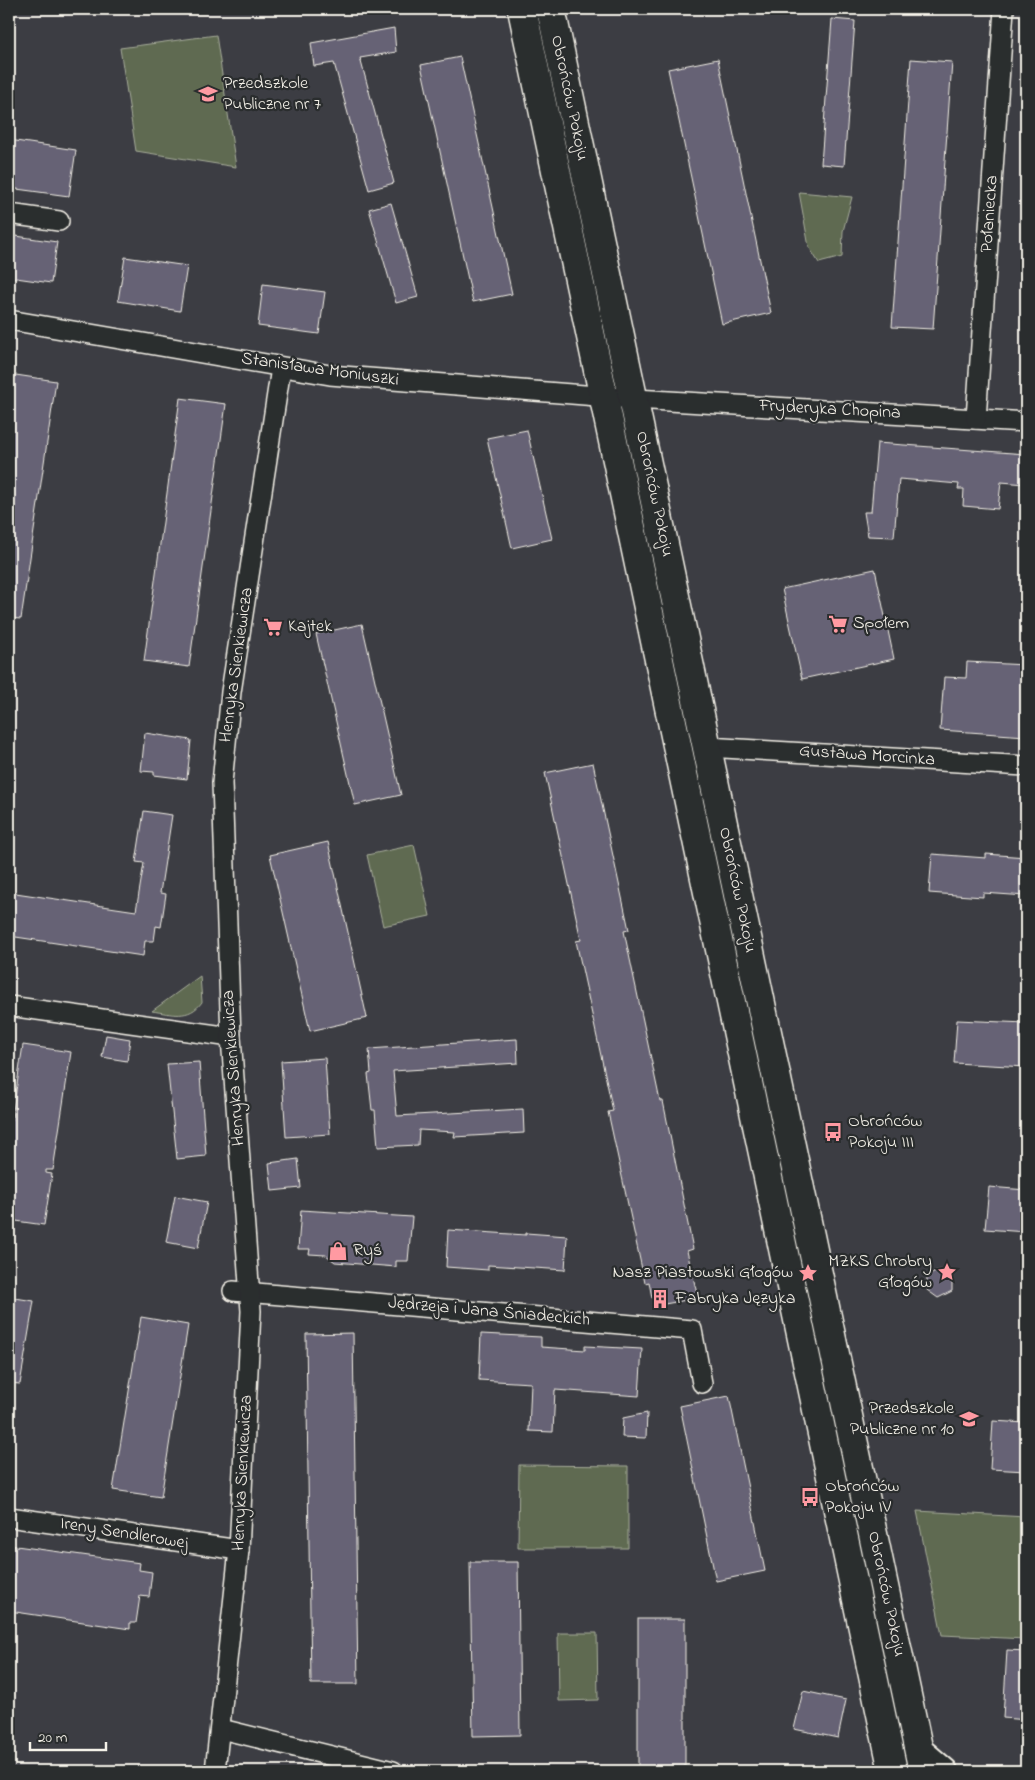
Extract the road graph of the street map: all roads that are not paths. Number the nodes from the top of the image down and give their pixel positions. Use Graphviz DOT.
graph roads {
  1 [pos="522,9"];
  2 [pos="550,9"];
  3 [pos="1004,9"];
  4 [pos="9,214"];
  5 [pos="59,221"];
  6 [pos="9,320"];
  7 [pos="281,368"];
  8 [pos="605,397"];
  9 [pos="635,399"];
  10 [pos="976,419"];
  11 [pos="1026,422"];
  12 [pos="707,747"];
  13 [pos="1026,766"];
  14 [pos="9,1006"];
  15 [pos="232,1037"];
  16 [pos="242,1292"];
  17 [pos="702,1383"];
  18 [pos="9,1517"];
  19 [pos="239,1550"];
  20 [pos="221,1729"];
  21 [pos="921,1760"];
  22 [pos="215,1771"];
  23 [pos="393,1771"];
  24 [pos="893,1771"];
  25 [pos="945,1771"];
  1 -- 8 [label="main road, Obrońców Pokoju"];
  2 -- 9 [label="main road, Obrońców Pokoju"];
  3 -- 10 [label="street, Połaniecka"];
  4 -- 5 [label="street"];
  6 -- 7 [label="street, Stanisława Moniuszki"];
  7 -- 8 [label="street, Stanisława Moniuszki"];
  7 -- 15 [label="street, Henryka Sienkiewicza"];
  8 -- 9 [label="street, Stanisława Moniuszki"];
  8 -- 24 [label="main road, Obrońców Pokoju"];
  9 -- 10 [label="street, Fryderyka Chopina"];
  9 -- 12 [label="main road, Obrońców Pokoju"];
  10 -- 11 [label="street, Fryderyka Chopina"];
  12 -- 13 [label="street, Gustawa Morcinka"];
  12 -- 21 [label="main road, Obrońców Pokoju"];
  14 -- 15 [label="street"];
  15 -- 16 [label="street, Henryka Sienkiewicza"];
  16 -- 17 [label="street, Jędrzeja i Jana Śniadeckich"];
  16 -- 19 [label="street, Henryka Sienkiewicza"];
  18 -- 19 [label="street, Ireny Sendlerowej"];
  19 -- 20 [label="street, Henryka Sienkiewicza"];
  20 -- 22 [label="street, Henryka Sienkiewicza"];
  20 -- 23 [label="street"];
  21 -- 25 [label="street"];
}
